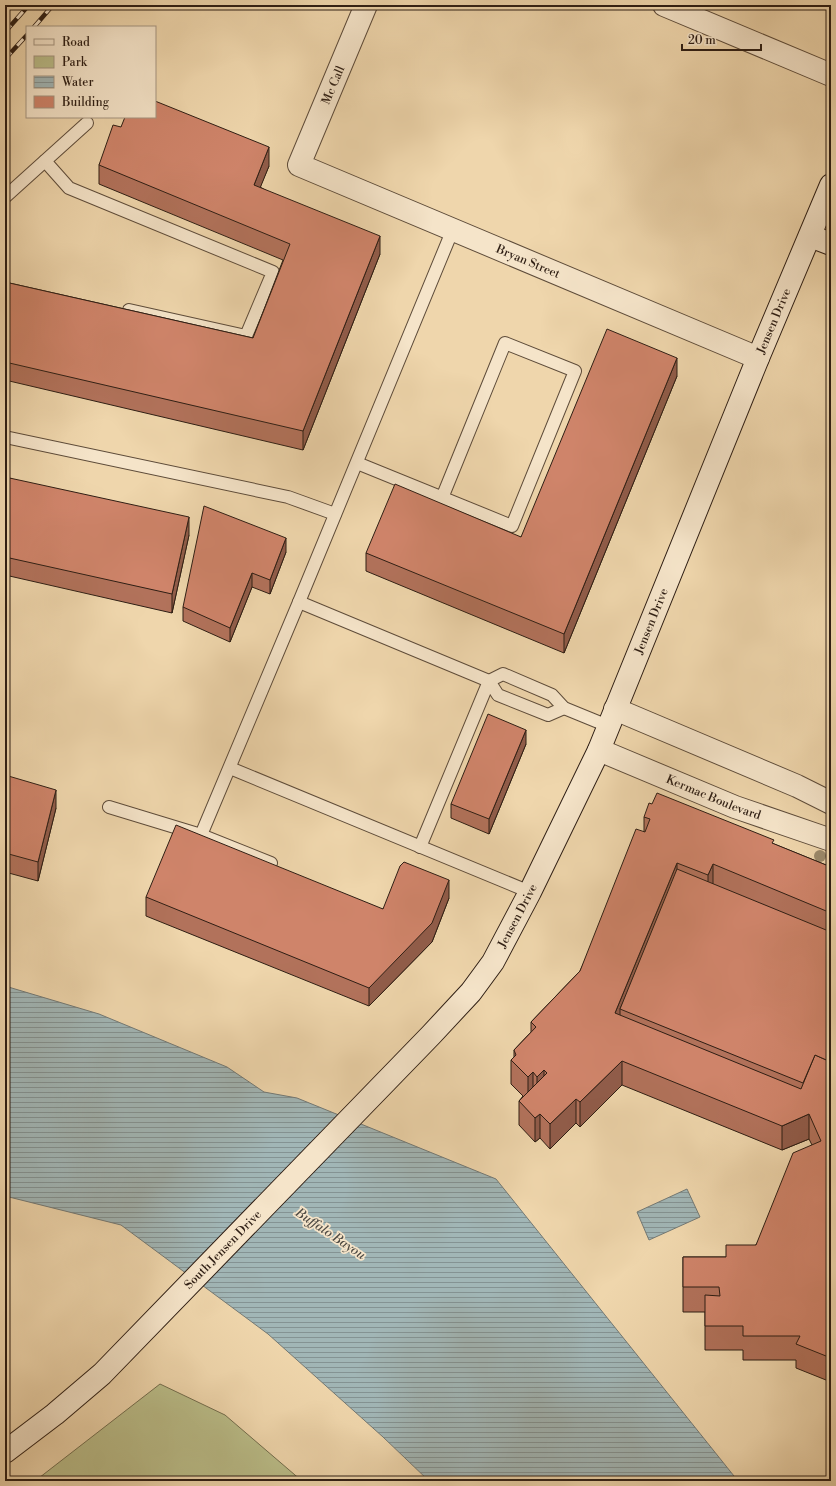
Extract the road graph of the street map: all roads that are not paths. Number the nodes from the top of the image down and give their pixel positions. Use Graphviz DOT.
graph roads {
  1 [pos="366,5"];
  2 [pos="664,5"];
  3 [pos="831,75"];
  4 [pos="87,123"];
  5 [pos="45,161"];
  6 [pos="299,165"];
  7 [pos="831,185"];
  8 [pos="5,198"];
  9 [pos="453,229"];
  10 [pos="810,236"];
  11 [pos="831,244"];
  12 [pos="114,307"];
  13 [pos="758,358"];
  14 [pos="5,437"];
  15 [pos="356,463"];
  16 [pos="442,498"];
  17 [pos="335,514"];
  18 [pos="299,602"];
  19 [pos="489,681"];
  20 [pos="564,708"];
  21 [pos="612,718"];
  22 [pos="598,750"];
  23 [pos="230,768"];
  24 [pos="831,803"];
  25 [pos="109,807"];
  26 [pos="201,834"];
  27 [pos="831,840"];
  28 [pos="420,847"];
  29 [pos="280,867"];
  30 [pos="530,892"];
  31 [pos="431,1035"];
  32 [pos="7,1451"];
  1 -- 6 [label="main road, Mc Call"];
  2 -- 3 [label="main road"];
  4 -- 5 [label="lane"];
  5 -- 8 [label="lane"];
  5 -- 12 [label="lane"];
  6 -- 9 [label="main road, Bryan Street"];
  7 -- 10 [label="main road, Jensen Drive"];
  9 -- 13 [label="main road, Bryan Street"];
  9 -- 15 [label="lane"];
  10 -- 11 [label="main road"];
  10 -- 13 [label="main road, Jensen Drive"];
  13 -- 21 [label="main road, Jensen Drive"];
  14 -- 17 [label="lane"];
  15 -- 16 [label="lane"];
  15 -- 17 [label="lane"];
  16 -- 16 [label="lane"];
  17 -- 18 [label="lane"];
  18 -- 19 [label="lane"];
  18 -- 23 [label="lane"];
  19 -- 20 [label="lane"];
  19 -- 20 [label="lane"];
  19 -- 28 [label="lane"];
  20 -- 21 [label="lane"];
  21 -- 22 [label="main road, Jensen Drive"];
  21 -- 24 [label="main road"];
  22 -- 27 [label="main road, Kermac Boulevard"];
  22 -- 30 [label="main road, Jensen Drive"];
  23 -- 26 [label="lane"];
  23 -- 28 [label="lane"];
  25 -- 26 [label="lane"];
  26 -- 29 [label="lane"];
  28 -- 30 [label="lane"];
  30 -- 31 [label="main road, Jensen Drive"];
  31 -- 32 [label="main road, South Jensen Drive"];
}
